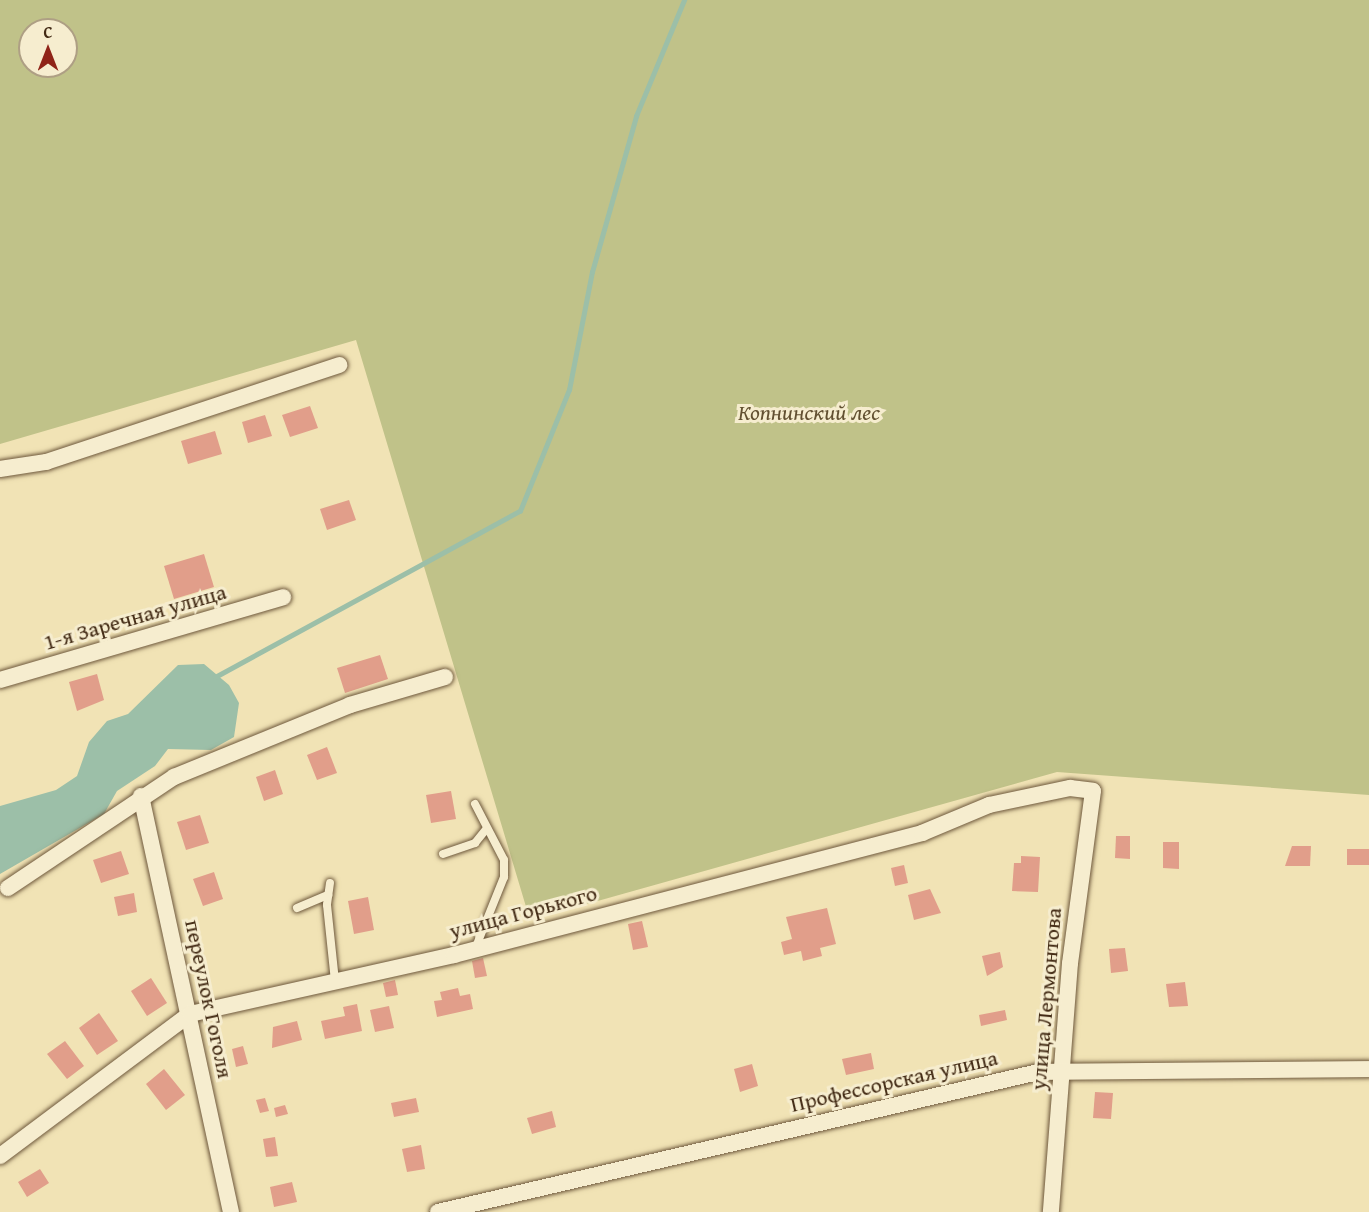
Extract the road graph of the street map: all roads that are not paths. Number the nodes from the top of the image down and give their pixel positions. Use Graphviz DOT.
graph roads {
  1 [pos="339,365"];
  2 [pos="0,469"];
  3 [pos="283,597"];
  4 [pos="445,677"];
  5 [pos="0,680"];
  6 [pos="1093,791"];
  7 [pos="141,796"];
  8 [pos="475,804"];
  9 [pos="487,828"];
  10 [pos="443,854"];
  11 [pos="330,883"];
  12 [pos="8,888"];
  13 [pos="328,895"];
  14 [pos="297,908"];
  15 [pos="475,949"];
  16 [pos="335,981"];
  17 [pos="190,1014"];
  18 [pos="1369,1069"];
  19 [pos="1062,1070"];
  20 [pos="0,1156"];
  21 [pos="231,1212"];
  22 [pos="438,1212"];
  23 [pos="1051,1212"];
  1 -- 2 [label="street"];
  3 -- 5 [label="street, 1-я Заречная улица"];
  4 -- 7 [label="street"];
  6 -- 15 [label="street, улица Горького"];
  6 -- 19 [label="street, улица Лермонтова"];
  7 -- 12 [label="street"];
  7 -- 17 [label="street, переулок Гоголя"];
  8 -- 9 [label="lane"];
  9 -- 10 [label="lane"];
  9 -- 15 [label="lane"];
  11 -- 13 [label="lane"];
  13 -- 14 [label="lane"];
  13 -- 16 [label="lane"];
  15 -- 16 [label="street, улица Горького"];
  16 -- 17 [label="street, улица Горького"];
  17 -- 20 [label="street, улица Горького"];
  17 -- 21 [label="street, переулок Гоголя"];
  18 -- 19 [label="street, Профессорская улица"];
  19 -- 22 [label="street, Профессорская улица"];
  19 -- 23 [label="street, улица Лермонтова"];
}
